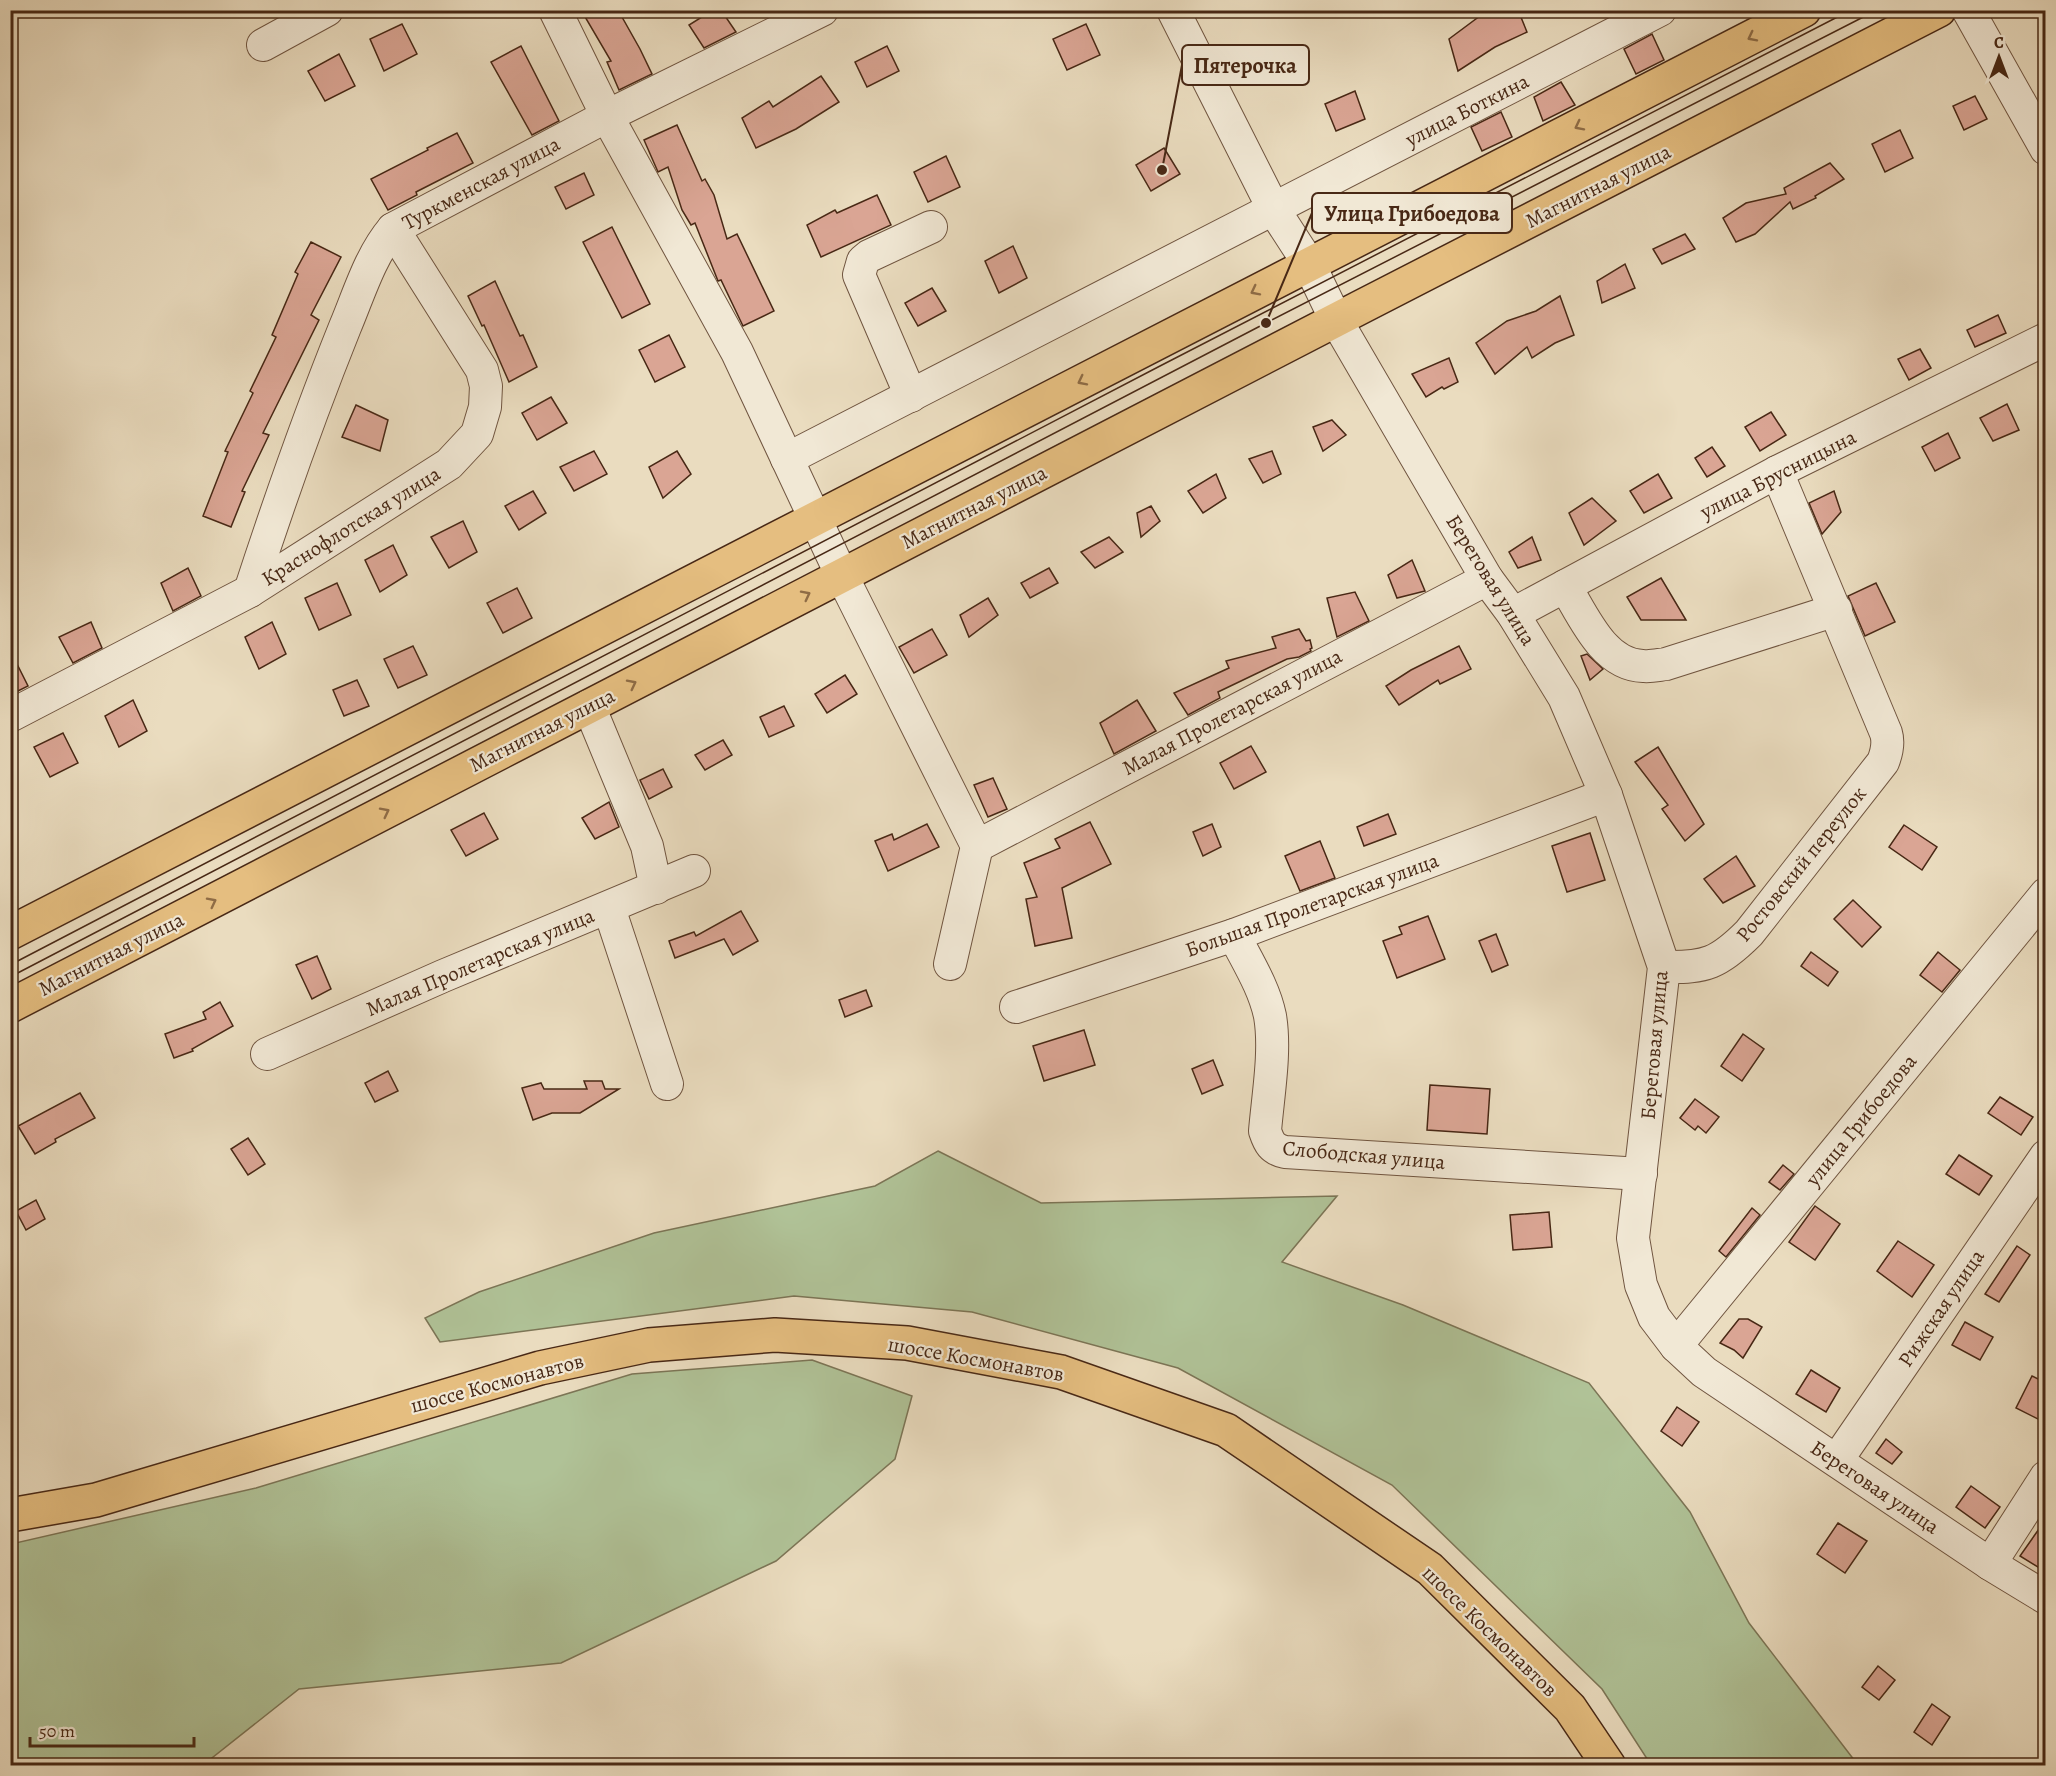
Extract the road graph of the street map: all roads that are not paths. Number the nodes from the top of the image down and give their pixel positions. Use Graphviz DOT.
graph roads {
  1 [pos="327,10"];
  2 [pos="555,10"];
  3 [pos="822,10"];
  4 [pos="1173,10"];
  5 [pos="1660,10"];
  6 [pos="1804,10"];
  7 [pos="1939,10"];
  8 [pos="1968,10"];
  9 [pos="263,45"];
  10 [pos="607,116"];
  11 [pos="2046,149"];
  12 [pos="1274,210"];
  13 [pos="931,227"];
  14 [pos="393,229"];
  15 [pos="1309,264"];
  16 [pos="1336,320"];
  17 [pos="2046,339"];
  18 [pos="911,396"];
  19 [pos="788,459"];
  20 [pos="1777,472"];
  21 [pos="815,518"];
  22 [pos="842,576"];
  23 [pos="1487,579"];
  24 [pos="1565,586"];
  25 [pos="250,591"];
  26 [pos="1836,610"];
  27 [pos="1513,614"];
  28 [pos="589,706"];
  29 [pos="10,716"];
  30 [pos="1606,795"];
  31 [pos="977,846"];
  32 [pos="694,871"];
  33 [pos="656,888"];
  34 [pos="2046,894"];
  35 [pos="609,908"];
  36 [pos="10,933"];
  37 [pos="1234,935"];
  38 [pos="950,964"];
  39 [pos="1664,967"];
  40 [pos="10,1006"];
  41 [pos="1016,1007"];
  42 [pos="267,1054"];
  43 [pos="668,1084"];
  44 [pos="2046,1156"];
  45 [pos="1641,1174"];
  46 [pos="1676,1346"];
  47 [pos="1837,1460"];
  48 [pos="2046,1478"];
  49 [pos="10,1515"];
  50 [pos="1990,1564"];
  51 [pos="2046,1598"];
  52 [pos="1609,1766"];
  1 -- 9 [label="street"];
  2 -- 10 [label="street"];
  3 -- 10 [label="street, Туркменская улица"];
  4 -- 12 [label="street, Береговая улица"];
  5 -- 12 [label="street, улица Боткина"];
  6 -- 15 [label="main road, one-way"];
  7 -- 16 [label="main road, Магнитная улица"];
  8 -- 11 [label="street"];
  10 -- 14 [label="street, Туркменская улица"];
  10 -- 19 [label="street"];
  12 -- 15 [label="street, Береговая улица"];
  12 -- 18 [label="street, улица Боткина"];
  13 -- 18 [label="street"];
  14 -- 25 [label="street, Туркменская улица"];
  14 -- 25 [label="street, Краснофлотская улица"];
  15 -- 16 [label="street, Береговая улица"];
  15 -- 21 [label="main road, one-way"];
  16 -- 22 [label="main road, Магнитная улица"];
  16 -- 23 [label="street, Береговая улица"];
  17 -- 20 [label="street, улица Брусницына"];
  18 -- 19 [label="street, улица Боткина"];
  19 -- 21 [label="street"];
  20 -- 24 [label="street, улица Брусницына"];
  20 -- 26 [label="street"];
  21 -- 22 [label="street"];
  21 -- 36 [label="main road"];
  28 -- 22 [label="main road, Магнитная улица, one-way"];
  22 -- 31 [label="street"];
  23 -- 27 [label="street, Береговая улица"];
  23 -- 31 [label="street, Малая Пролетарская улица"];
  24 -- 26 [label="street"];
  24 -- 27 [label="street, улица Брусницына"];
  25 -- 29 [label="street, Краснофлотская улица"];
  26 -- 39 [label="street, Ростовский переулок"];
  27 -- 30 [label="street, Береговая улица"];
  28 -- 33 [label="street"];
  40 -- 28 [label="main road, Магнитная улица, one-way"];
  30 -- 37 [label="street, Большая Пролетарская улица"];
  30 -- 39 [label="street, Береговая улица"];
  31 -- 38 [label="street"];
  32 -- 33 [label="street, Малая Пролетарская улица"];
  33 -- 35 [label="street, Малая Пролетарская улица"];
  34 -- 46 [label="street, улица Грибоедова"];
  35 -- 42 [label="street, Малая Пролетарская улица"];
  35 -- 43 [label="street"];
  37 -- 41 [label="street, Большая Пролетарская улица"];
  37 -- 45 [label="street, Слободская улица"];
  39 -- 45 [label="street, Береговая улица"];
  44 -- 47 [label="street, Рижская улица"];
  45 -- 46 [label="street, Береговая улица"];
  46 -- 47 [label="street, Береговая улица"];
  47 -- 50 [label="street, Береговая улица"];
  48 -- 50 [label="street"];
  49 -- 52 [label="main road, шоссе Космонавтов"];
  50 -- 51 [label="street, Береговая улица"];
}
